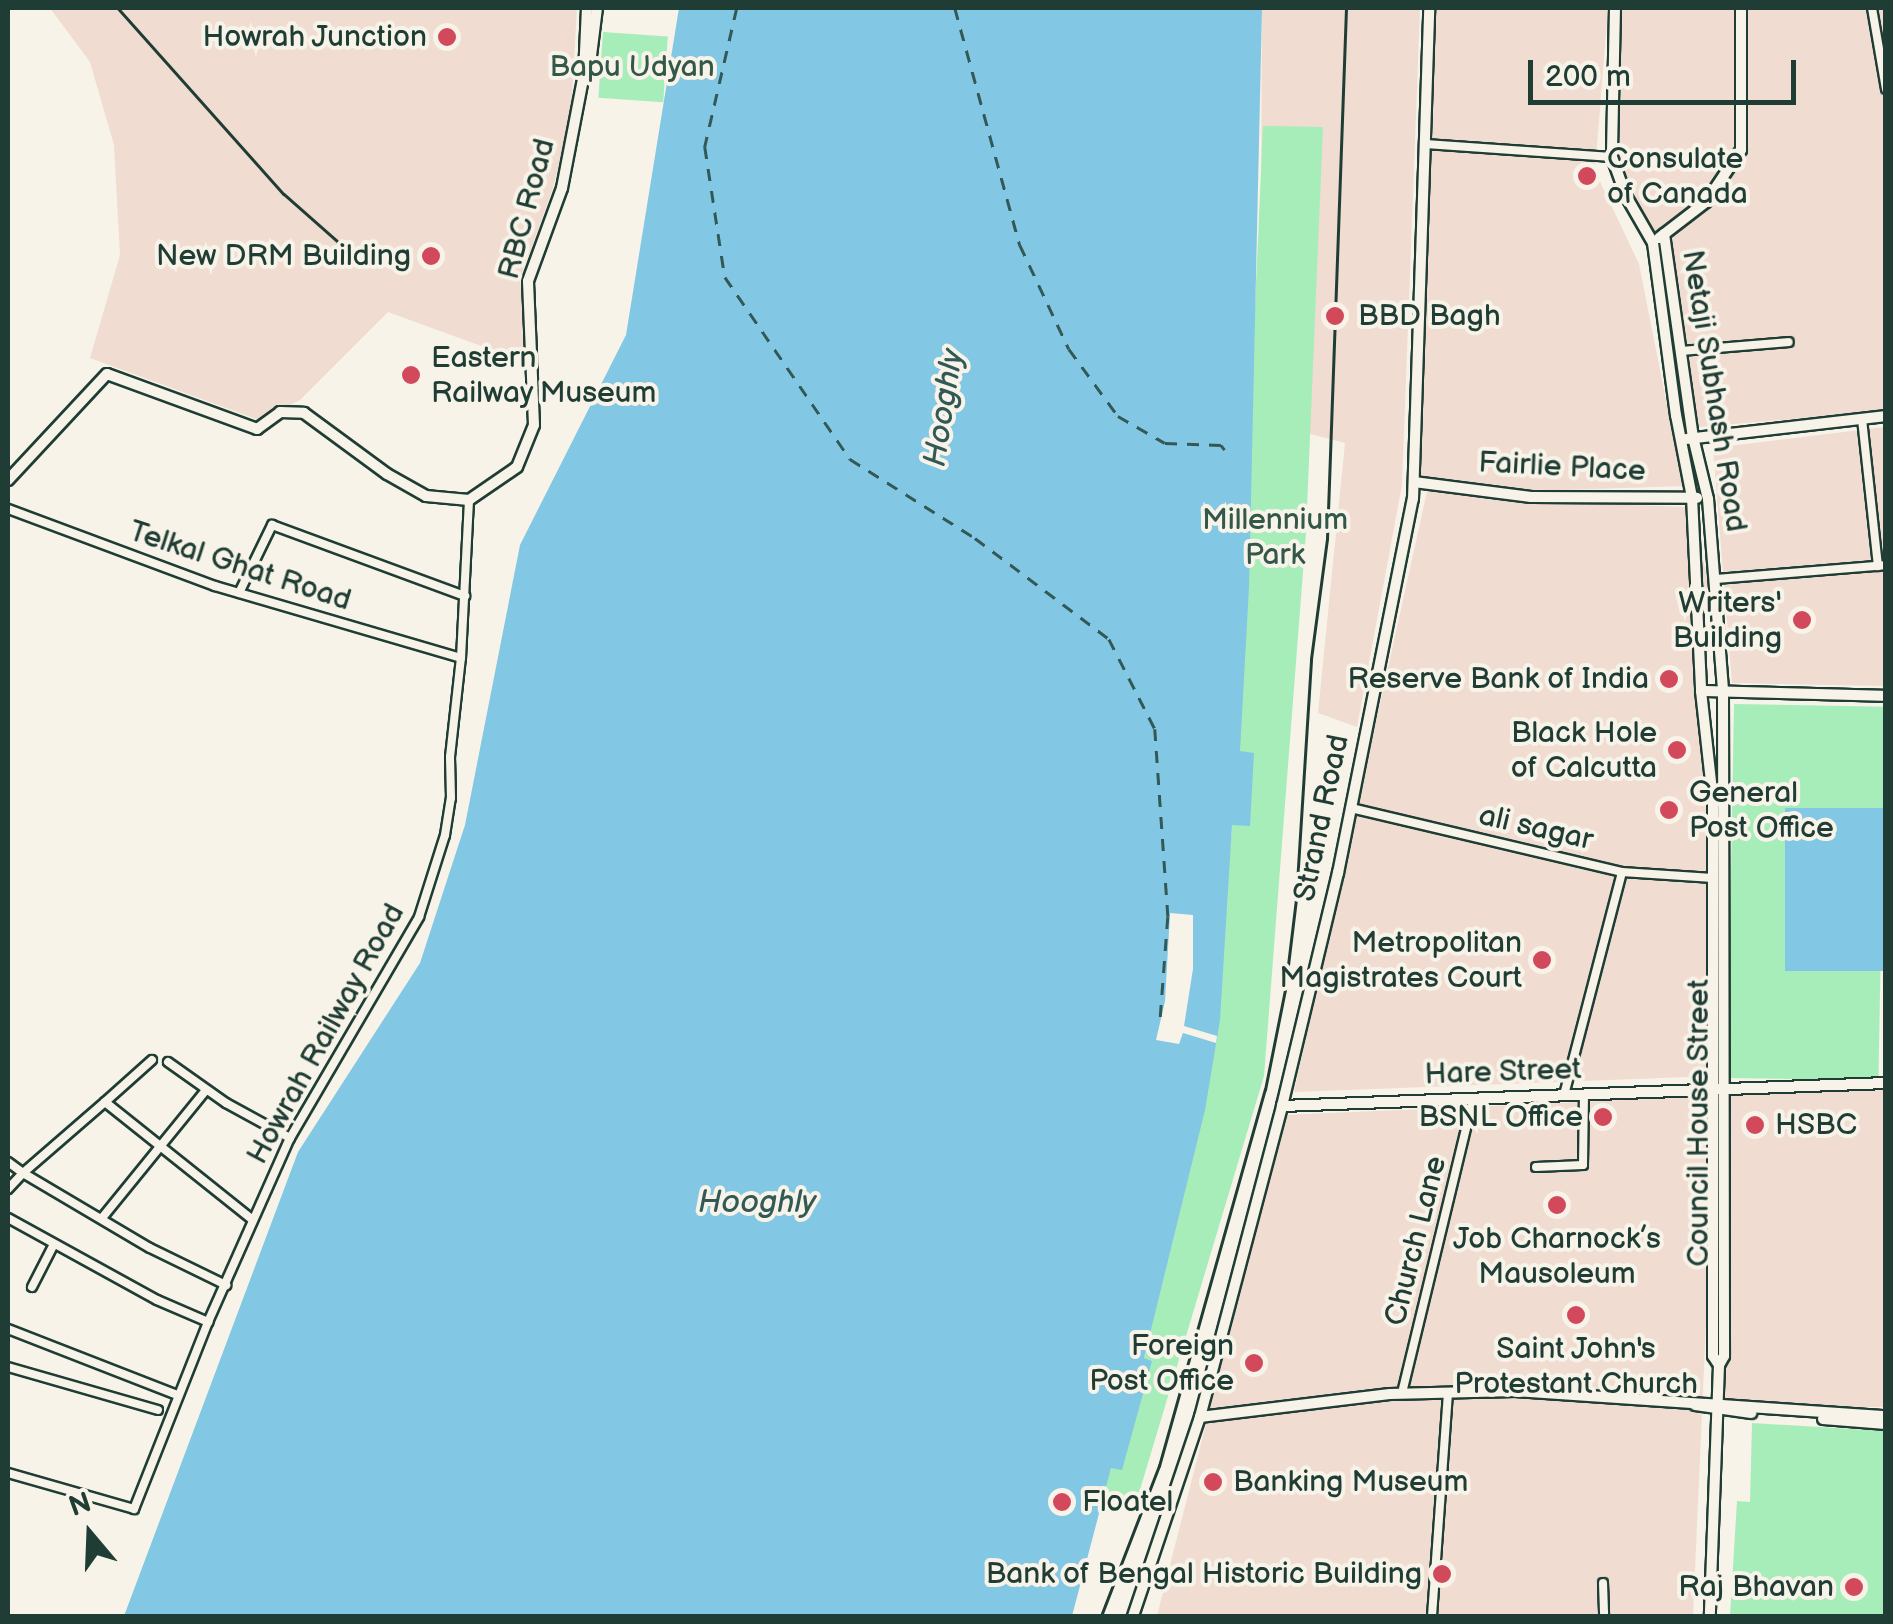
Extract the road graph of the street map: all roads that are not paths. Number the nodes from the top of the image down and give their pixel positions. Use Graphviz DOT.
graph roads {
  1 [pos="587,8"];
  2 [pos="597,8"];
  3 [pos="1428,8"];
  4 [pos="1615,8"];
  5 [pos="1741,8"];
  6 [pos="1872,8"];
  7 [pos="584,74"];
  8 [pos="1886,89"];
  9 [pos="1426,144"];
  10 [pos="1612,157"];
  11 [pos="1642,225"];
  12 [pos="1664,234"];
  13 [pos="1653,243"];
  14 [pos="1789,342"];
  15 [pos="1682,350"];
  16 [pos="1886,416"];
  17 [pos="1862,419"];
  18 [pos="1687,439"];
  19 [pos="8,480"];
  20 [pos="1414,482"];
  21 [pos="1692,497"];
  22 [pos="1708,499"];
  23 [pos="469,500"];
  24 [pos="8,509"];
  25 [pos="1882,566"];
  26 [pos="1717,579"];
  27 [pos="239,593"];
  28 [pos="465,596"];
  29 [pos="461,658"];
  30 [pos="1701,691"];
  31 [pos="1724,691"];
  32 [pos="1886,696"];
  33 [pos="1351,808"];
  34 [pos="1622,872"];
  35 [pos="1717,879"];
  36 [pos="152,1060"];
  37 [pos="168,1062"];
  38 [pos="1886,1083"];
  39 [pos="1721,1089"];
  40 [pos="206,1090"];
  41 [pos="1584,1094"];
  42 [pos="1564,1095"];
  43 [pos="1473,1099"];
  44 [pos="105,1102"];
  45 [pos="1282,1106"];
  46 [pos="290,1138"];
  47 [pos="158,1148"];
  48 [pos="8,1162"];
  49 [pos="1536,1168"];
  50 [pos="23,1173"];
  51 [pos="8,1189"];
  52 [pos="8,1218"];
  53 [pos="102,1218"];
  54 [pos="253,1220"];
  55 [pos="54,1244"];
  56 [pos="226,1285"];
  57 [pos="32,1288"];
  58 [pos="208,1322"];
  59 [pos="8,1329"];
  60 [pos="8,1367"];
  61 [pos="1448,1392"];
  62 [pos="1402,1394"];
  63 [pos="177,1396"];
  64 [pos="1717,1406"];
  65 [pos="158,1410"];
  66 [pos="1886,1416"];
  67 [pos="1200,1417"];
  68 [pos="1886,1424"];
  69 [pos="8,1472"];
  70 [pos="1604,1583"];
  71 [pos="1133,1616"];
  72 [pos="1432,1616"];
  73 [pos="1604,1616"];
  74 [pos="1710,1616"];
  1 -- 7 [label="main road, RBC Road"];
  2 -- 7 [label="main road, RBC Road"];
  3 -- 9 [label="main road, Strand Road"];
  4 -- 10 [label="main road, Netaji Subhash Road"];
  5 -- 12 [label="main road"];
  6 -- 8 [label="street"];
  7 -- 23 [label="main road, RBC Road"];
  9 -- 10 [label="street"];
  9 -- 20 [label="main road, Strand Road"];
  10 -- 11 [label="main road, Netaji Subhash Road"];
  11 -- 12 [label="main road, Netaji Subhash Road"];
  11 -- 13 [label="main road, Netaji Subhash Road"];
  12 -- 13 [label="main road"];
  12 -- 15 [label="main road, Netaji Subhash Road"];
  13 -- 18 [label="main road, Netaji Subhash Road"];
  14 -- 15 [label="street"];
  15 -- 18 [label="main road, Netaji Subhash Road"];
  16 -- 17 [label="main road"];
  17 -- 18 [label="main road"];
  17 -- 25 [label="street"];
  18 -- 21 [label="main road"];
  18 -- 22 [label="main road, Netaji Subhash Road"];
  19 -- 23 [label="main road"];
  20 -- 21 [label="main road, Fairlie Place"];
  20 -- 33 [label="main road, Strand Road"];
  21 -- 22 [label="main road, Fairlie Place"];
  21 -- 30 [label="main road"];
  22 -- 26 [label="main road, Netaji Subhash Road"];
  23 -- 28 [label="street, Howrah Railway Road"];
  24 -- 27 [label="street, Telkal Ghat Road"];
  25 -- 26 [label="street"];
  26 -- 31 [label="main road, Netaji Subhash Road"];
  27 -- 28 [label="street"];
  27 -- 29 [label="street, Telkal Ghat Road"];
  28 -- 29 [label="street, Howrah Railway Road"];
  29 -- 46 [label="street, Howrah Railway Road"];
  30 -- 31 [label="main road"];
  30 -- 35 [label="main road"];
  31 -- 32 [label="main road"];
  31 -- 35 [label="main road, Netaji Subhash Road"];
  33 -- 34 [label="street, ali sagar"];
  33 -- 45 [label="main road, Strand Road"];
  34 -- 35 [label="street, ali sagar"];
  34 -- 42 [label="street"];
  35 -- 39 [label="main road, Council House Street"];
  36 -- 44 [label="street"];
  37 -- 40 [label="street"];
  38 -- 39 [label="main road, Hare Street"];
  39 -- 41 [label="main road, Hare Street"];
  39 -- 64 [label="main road, Council House Street"];
  40 -- 46 [label="street"];
  40 -- 47 [label="street"];
  41 -- 42 [label="main road, Hare Street"];
  41 -- 49 [label="street"];
  42 -- 43 [label="main road, Hare Street"];
  43 -- 45 [label="main road, Hare Street"];
  43 -- 62 [label="street, Church Lane"];
  44 -- 47 [label="street"];
  44 -- 50 [label="street"];
  45 -- 67 [label="main road, Strand Road"];
  46 -- 54 [label="street, Howrah Railway Road"];
  47 -- 53 [label="street"];
  47 -- 54 [label="street"];
  48 -- 50 [label="street"];
  50 -- 51 [label="street"];
  50 -- 53 [label="street"];
  52 -- 55 [label="street"];
  53 -- 56 [label="street"];
  54 -- 56 [label="street, Howrah Railway Road"];
  55 -- 57 [label="street"];
  55 -- 58 [label="street"];
  56 -- 58 [label="street, Howrah Railway Road"];
  58 -- 63 [label="street, Howrah Railway Road"];
  59 -- 63 [label="street"];
  60 -- 65 [label="street"];
  61 -- 62 [label="main road"];
  61 -- 64 [label="main road"];
  61 -- 72 [label="street"];
  62 -- 67 [label="main road"];
  63 -- 69 [label="street, Howrah Railway Road"];
  64 -- 66 [label="main road"];
  64 -- 68 [label="main road"];
  64 -- 74 [label="main road, Council House Street"];
  67 -- 71 [label="main road, Strand Road"];
  70 -- 73 [label="street"];
}
